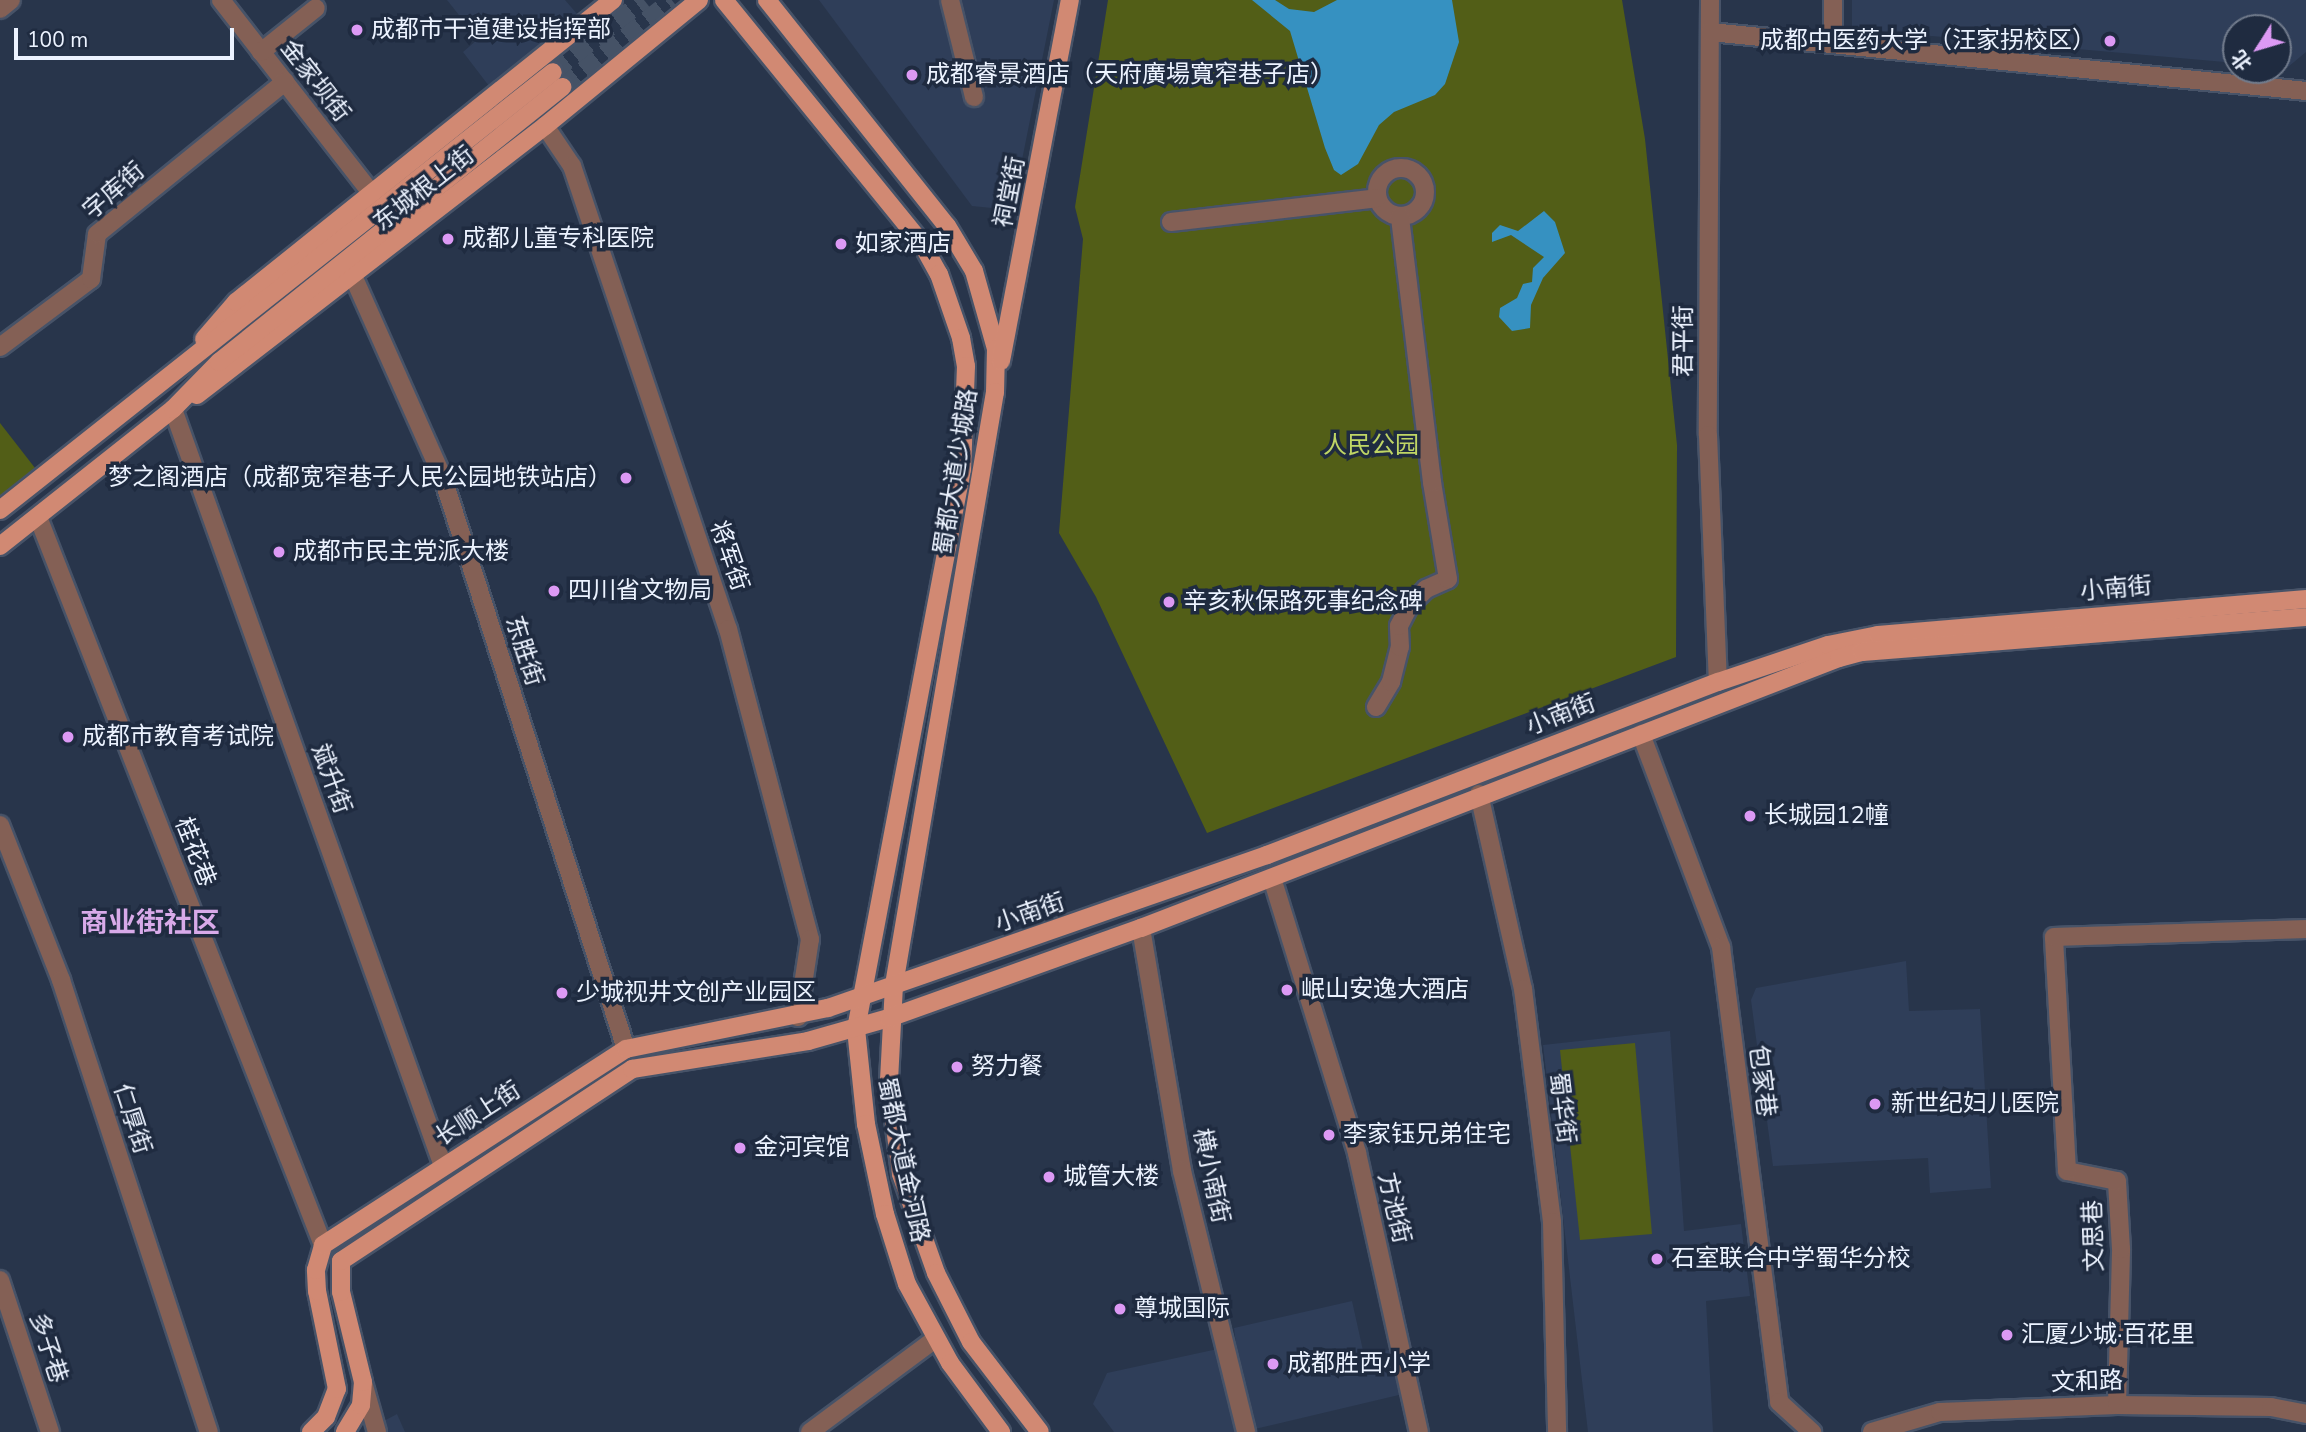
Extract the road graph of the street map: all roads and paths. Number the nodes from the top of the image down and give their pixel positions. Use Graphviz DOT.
graph roads {
  1 [pos="11,0"];
  2 [pos="221,0"];
  3 [pos="613,0"];
  4 [pos="699,0"];
  5 [pos="724,0"];
  6 [pos="767,0"];
  7 [pos="950,0"];
  8 [pos="1070,0"];
  9 [pos="1710,0"];
  10 [pos="1833,0"];
  11 [pos="316,8"];
  12 [pos="0,9"];
  13 [pos="1710,32"];
  14 [pos="1833,41"];
  15 [pos="261,52"];
  16 [pos="285,82"];
  17 [pos="2306,92"];
  18 [pos="974,97"];
  19 [pos="545,126"];
  20 [pos="371,193"];
  21 [pos="1377,198"];
  22 [pos="1400,216"];
  23 [pos="1171,222"];
  24 [pos="353,276"];
  25 [pos="0,347"];
  26 [pos="177,369"];
  27 [pos="995,392"];
  28 [pos="173,409"];
  29 [pos="0,510"];
  30 [pos="38,517"];
  31 [pos="0,546"];
  32 [pos="2306,598"];
  33 [pos="2306,617"];
  34 [pos="1718,682"];
  35 [pos="1376,707"];
  36 [pos="1641,734"];
  37 [pos="1479,794"];
  38 [pos="0,825"];
  39 [pos="1272,878"];
  40 [pos="1141,928"];
  41 [pos="2306,929"];
  42 [pos="894,985"];
  43 [pos="860,996"];
  44 [pos="798,1017"];
  45 [pos="890,1018"];
  46 [pos="856,1029"];
  47 [pos="626,1049"];
  48 [pos="443,1166"];
  49 [pos="323,1245"];
  50 [pos="0,1280"];
  51 [pos="935,1339"];
  52 [pos="363,1382"];
  53 [pos="2117,1405"];
  54 [pos="2306,1415"];
  55 [pos="50,1432"];
  56 [pos="209,1432"];
  57 [pos="311,1432"];
  58 [pos="345,1432"];
  59 [pos="377,1432"];
  60 [pos="810,1432"];
  61 [pos="1001,1432"];
  62 [pos="1040,1432"];
  63 [pos="1246,1432"];
  64 [pos="1419,1432"];
  65 [pos="1557,1432"];
  66 [pos="1812,1432"];
  67 [pos="1872,1432"];
  1 -- 12 [label="street"];
  2 -- 15 [label="street, 金家坝街"];
  3 -- 20 [label="main road, 东城根上街"];
  4 -- 19 [label="main road, 东城根上街"];
  5 -- 43 [label="main road, 蜀都大道少城路"];
  6 -- 27 [label="main road, 蜀都大道少城路"];
  7 -- 18 [label="street"];
  8 -- 27 [label="main road, 祠堂街"];
  9 -- 13 [label="street, 君平街"];
  10 -- 14 [label="street"];
  11 -- 15 [label="street"];
  13 -- 14 [label="street"];
  13 -- 34 [label="street, 君平街"];
  14 -- 17 [label="street"];
  15 -- 16 [label="street, 金家坝街"];
  16 -- 20 [label="street, 金家坝街"];
  16 -- 25 [label="street, 字库街"];
  19 -- 24 [label="main road, 东城根上街"];
  19 -- 44 [label="street, 将军街"];
  20 -- 26 [label="main road, 东城根上街"];
  21 -- 22 [label="street"];
  21 -- 22 [label="street"];
  21 -- 23 [label="street"];
  22 -- 35 [label="street"];
  24 -- 28 [label="main road, 东城根上街"];
  24 -- 47 [label="street, 东胜街"];
  26 -- 28 [label="main road, 东城根上街"];
  26 -- 29 [label="main road, 东城根上街"];
  27 -- 42 [label="main road, 蜀都大道少城路"];
  28 -- 30 [label="main road, 东城根上街"];
  28 -- 48 [label="street, 斌升街"];
  30 -- 31 [label="main road, 东城根上街"];
  30 -- 49 [label="street, 桂花巷"];
  32 -- 34 [label="main road, 小南街"];
  33 -- 36 [label="main road, 小南街"];
  34 -- 42 [label="main road, 小南街"];
  36 -- 37 [label="main road, 小南街"];
  36 -- 66 [label="street, 包家巷"];
  37 -- 39 [label="main road, 小南街"];
  37 -- 65 [label="street, 蜀华街"];
  38 -- 56 [label="street, 仁厚街"];
  39 -- 40 [label="main road, 小南街"];
  39 -- 64 [label="street, 方池街"];
  40 -- 45 [label="main road, 小南街"];
  40 -- 63 [label="street, 横小南街"];
  41 -- 53 [label="street, 文思巷"];
  42 -- 43 [label="main road, 小南街"];
  42 -- 45 [label="main road, 蜀都大道少城路"];
  43 -- 44 [label="main road, 长顺上街"];
  43 -- 46 [label="main road, 蜀都大道金河路"];
  44 -- 47 [label="main road, 长顺上街"];
  45 -- 46 [label="main road, 长顺上街"];
  45 -- 62 [label="main road, 蜀都大道金河路"];
  46 -- 51 [label="main road, 蜀都大道金河路"];
  46 -- 52 [label="main road, 长顺上街"];
  47 -- 48 [label="main road, 长顺上街"];
  48 -- 49 [label="main road, 长顺上街"];
  49 -- 57 [label="main road"];
  50 -- 55 [label="street, 多子巷"];
  51 -- 60 [label="street"];
  51 -- 61 [label="main road, 蜀都大道金河路"];
  52 -- 58 [label="main road, 长顺上街"];
  52 -- 59 [label="street"];
  53 -- 54 [label="street, 文和路"];
  53 -- 67 [label="street, 文和路"];
}
